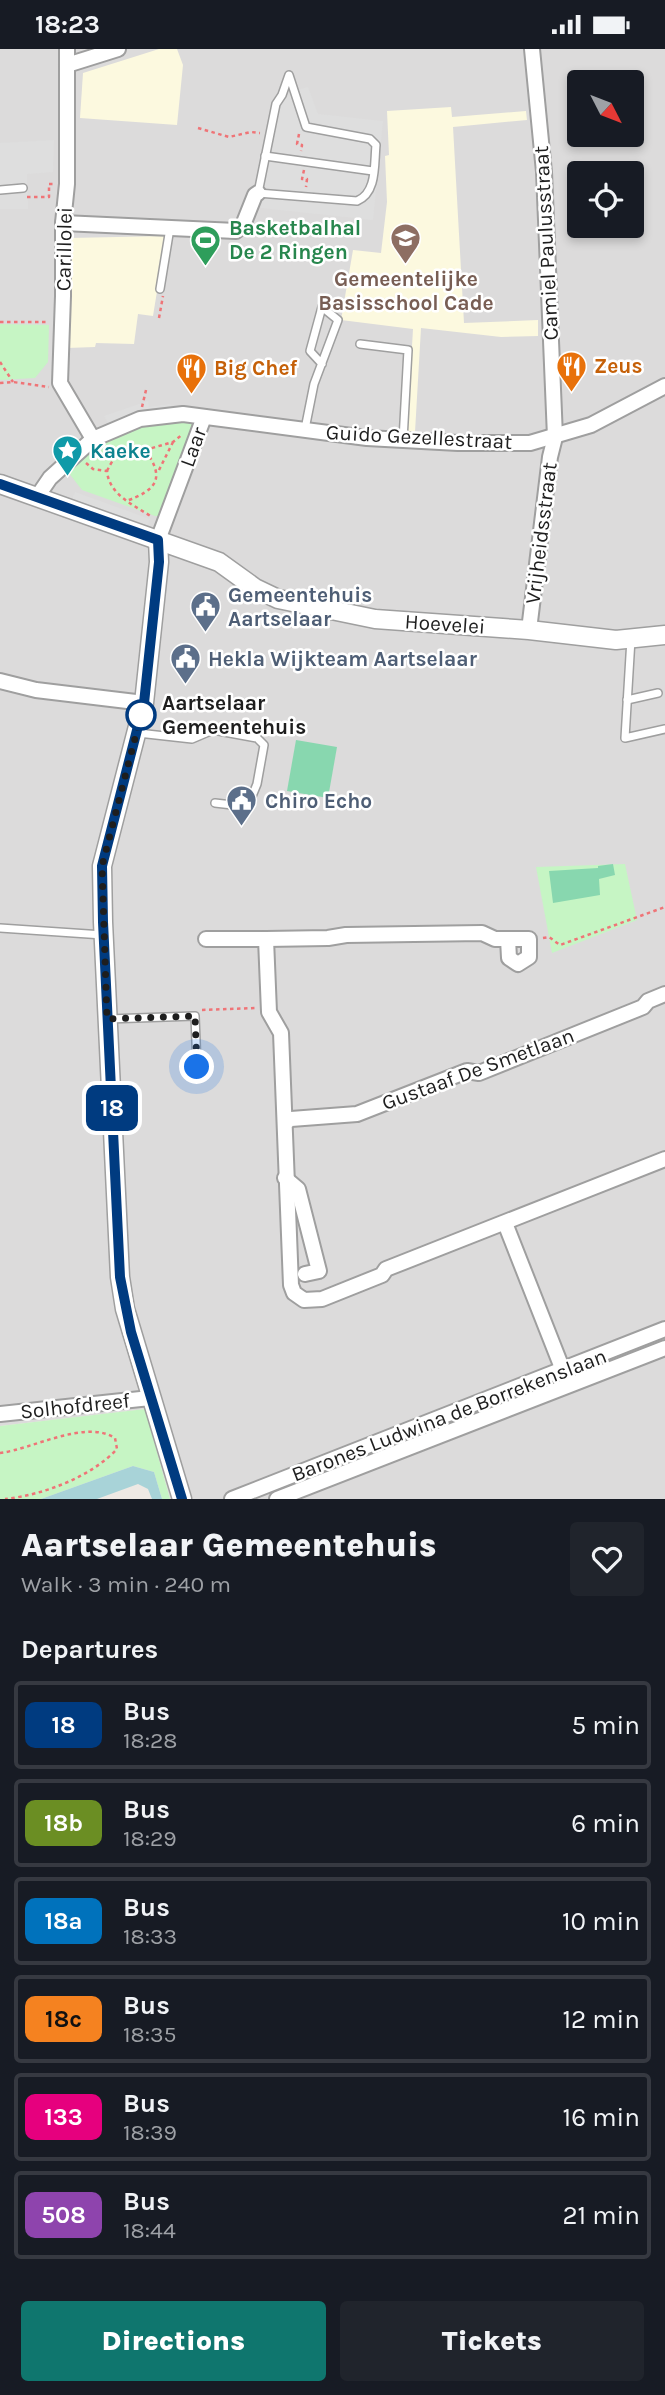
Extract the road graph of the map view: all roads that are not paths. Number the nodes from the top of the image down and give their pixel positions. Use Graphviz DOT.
graph roads {
  1 [pos="67,49"];
  2 [pos="118,49"];
  3 [pos="533,49"];
  4 [pos="67,65"];
  5 [pos="265,156"];
  6 [pos="373,171"];
  7 [pos="20,188"];
  8 [pos="0,190"];
  9 [pos="258,193"];
  10 [pos="63,223"];
  11 [pos="170,228"];
  12 [pos="160,289"];
  13 [pos="360,344"];
  14 [pos="322,364"];
  15 [pos="665,386"];
  16 [pos="204,417"];
  17 [pos="305,430"];
  18 [pos="555,437"];
  19 [pos="93,439"];
  20 [pos="403,440"];
  21 [pos="0,484"];
  22 [pos="37,497"];
  23 [pos="158,540"];
  24 [pos="529,630"];
  25 [pos="665,635"];
  26 [pos="631,639"];
  27 [pos="0,681"];
  28 [pos="658,694"];
  29 [pos="627,700"];
  30 [pos="144,703"];
  31 [pos="665,729"];
  32 [pos="136,733"];
  33 [pos="215,803"];
  34 [pos="0,928"];
  35 [pos="103,936"];
  36 [pos="206,939"];
  37 [pos="266,939"];
  38 [pos="508,939"];
  39 [pos="665,994"];
  40 [pos="107,1019"];
  41 [pos="197,1067"];
  42 [pos="286,1122"];
  43 [pos="665,1160"];
  44 [pos="285,1178"];
  45 [pos="505,1223"];
  46 [pos="305,1274"];
  47 [pos="665,1329"];
  48 [pos="665,1348"];
  49 [pos="563,1371"];
  50 [pos="569,1387"];
  51 [pos="150,1398"];
  52 [pos="0,1414"];
  53 [pos="182,1499"];
  54 [pos="232,1499"];
  55 [pos="277,1499"];
  1 -- 4 [label="street, Carillolei"];
  2 -- 4 [label="street"];
  3 -- 18 [label="street, Camiel Paulusstraat"];
  4 -- 10 [label="street, Carillolei"];
  5 -- 6 [label="lane"];
  5 -- 6 [label="lane"];
  5 -- 9 [label="lane"];
  6 -- 9 [label="lane"];
  7 -- 8 [label="lane"];
  9 -- 11 [label="street"];
  10 -- 11 [label="street"];
  10 -- 19 [label="street, Carillolei"];
  11 -- 12 [label="lane"];
  13 -- 20 [label="lane"];
  14 -- 14 [label="lane"];
  14 -- 17 [label="lane"];
  15 -- 18 [label="street, Guido Gezellestraat"];
  16 -- 17 [label="street, Guido Gezellestraat"];
  16 -- 19 [label="street, Laar"];
  16 -- 23 [label="street, Laar"];
  17 -- 20 [label="street, Guido Gezellestraat"];
  18 -- 20 [label="street, Guido Gezellestraat"];
  18 -- 24 [label="street, Vrijheidsstraat"];
  19 -- 22 [label="street, Laar"];
  21 -- 22 [label="street"];
  22 -- 23 [label="street"];
  23 -- 24 [label="street, Hoevelei"];
  23 -- 30 [label="street"];
  24 -- 26 [label="street, Hoevelei"];
  25 -- 26 [label="street, Hoevelei"];
  26 -- 29 [label="lane"];
  27 -- 30 [label="street"];
  28 -- 29 [label="lane"];
  29 -- 31 [label="lane"];
  30 -- 32 [label="street"];
  32 -- 33 [label="lane"];
  32 -- 35 [label="street"];
  34 -- 35 [label="lane"];
  35 -- 40 [label="street"];
  36 -- 37 [label="street"];
  37 -- 38 [label="street"];
  37 -- 42 [label="street"];
  39 -- 42 [label="street, Gustaaf De Smetlaan"];
  40 -- 41 [label="lane"];
  40 -- 51 [label="street"];
  42 -- 44 [label="street"];
  43 -- 45 [label="street"];
  44 -- 45 [label="street"];
  44 -- 46 [label="street"];
  45 -- 49 [label="street"];
  47 -- 49 [label="street, Barones Ludwina de Borrekenslaan"];
  48 -- 50 [label="street, Barones Ludwina de Borrekenslaan"];
  49 -- 50 [label="street"];
  49 -- 54 [label="street, Barones Ludwina de Borrekenslaan"];
  50 -- 55 [label="street, Barones Ludwina de Borrekenslaan"];
  51 -- 52 [label="street, Solhofdreef"];
  51 -- 53 [label="street"];
}
